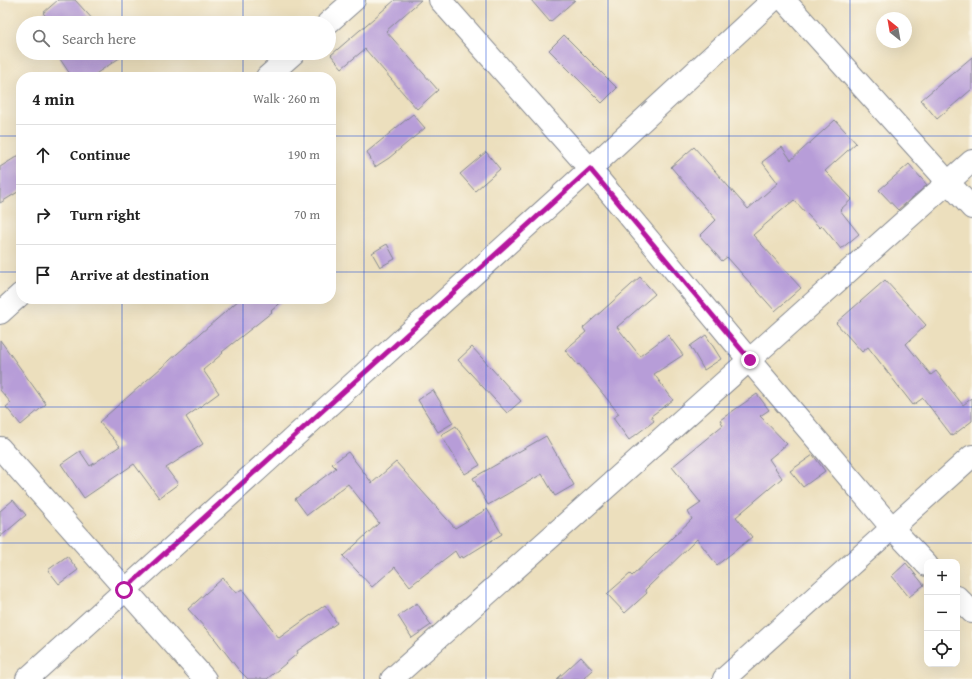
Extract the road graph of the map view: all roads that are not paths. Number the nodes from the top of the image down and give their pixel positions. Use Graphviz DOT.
graph roads {
  1 [pos="354,0"];
  2 [pos="440,0"];
  3 [pos="773,0"];
  4 [pos="784,0"];
  5 [pos="336,16"];
  6 [pos="286,60"];
  7 [pos="273,72"];
  8 [pos="972,161"];
  9 [pos="590,169"];
  10 [pos="948,182"];
  11 [pos="972,208"];
  12 [pos="16,299"];
  13 [pos="0,313"];
  14 [pos="750,360"];
  15 [pos="0,448"];
  16 [pos="972,456"];
  17 [pos="892,528"];
  18 [pos="924,562"];
  19 [pos="124,590"];
  20 [pos="960,600"];
  21 [pos="972,612"];
  22 [pos="27,679"];
  23 [pos="205,679"];
  24 [pos="392,679"];
  25 [pos="724,679"];
  1 -- 5 [label="street"];
  2 -- 9 [label="street"];
  3 -- 9 [label="street"];
  4 -- 10 [label="street"];
  6 -- 7 [label="street"];
  8 -- 10 [label="street"];
  9 -- 14 [label="street"];
  9 -- 19 [label="street"];
  10 -- 11 [label="street"];
  10 -- 14 [label="street"];
  12 -- 13 [label="street"];
  14 -- 17 [label="street"];
  14 -- 24 [label="street"];
  15 -- 19 [label="street"];
  16 -- 17 [label="street"];
  17 -- 18 [label="street"];
  17 -- 25 [label="street"];
  19 -- 22 [label="street"];
  19 -- 23 [label="street"];
  20 -- 21 [label="street"];
}
